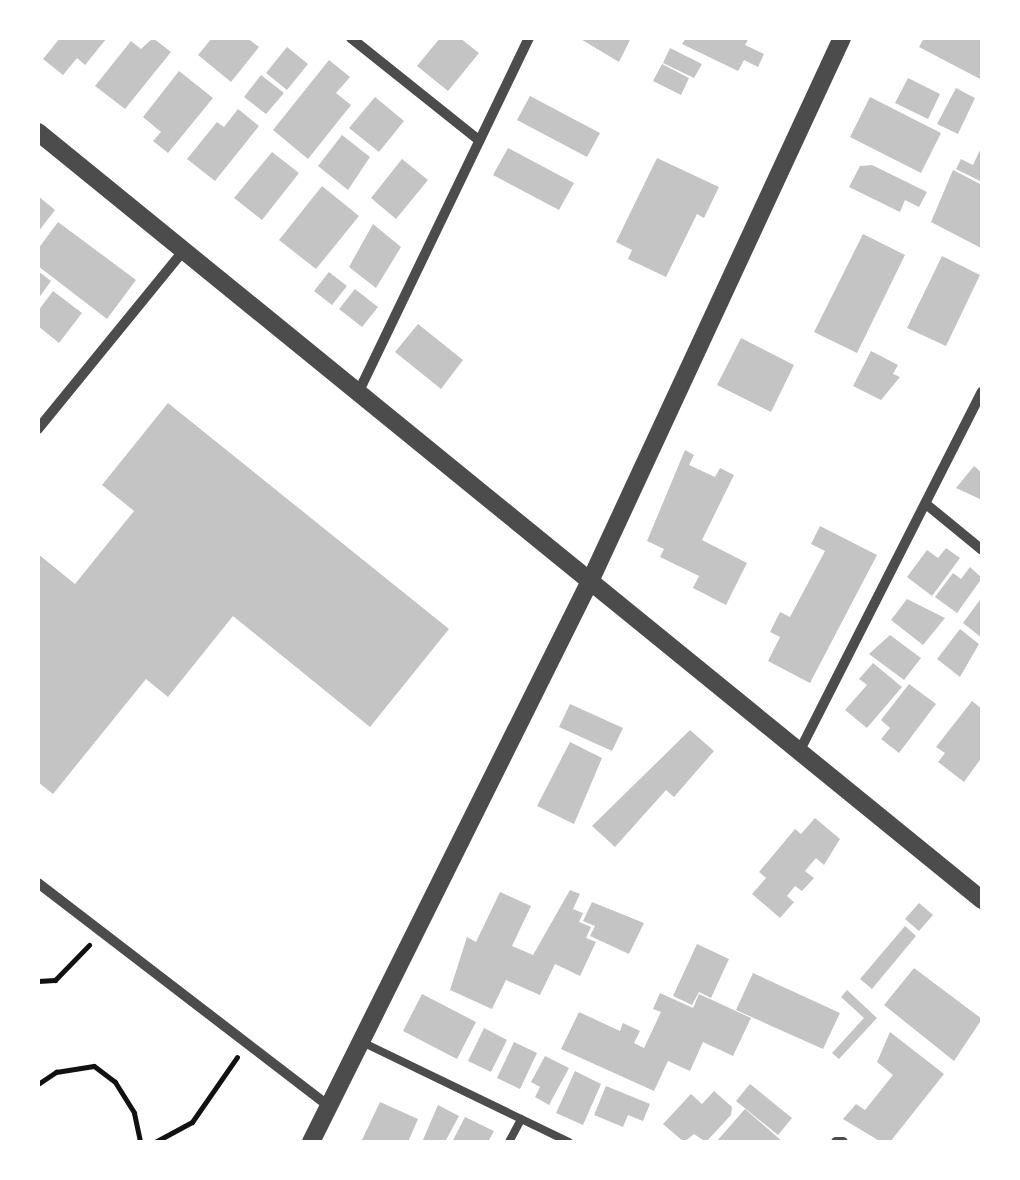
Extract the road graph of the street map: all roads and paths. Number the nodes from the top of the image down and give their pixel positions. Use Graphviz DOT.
graph roads {
  1 [pos="352,38"];
  2 [pos="529,38"];
  3 [pos="842,38"];
  4 [pos="38,132"];
  5 [pos="480,140"];
  6 [pos="184,250"];
  7 [pos="359,391"];
  8 [pos="982,392"];
  9 [pos="38,428"];
  10 [pos="926,504"];
  11 [pos="982,550"];
  12 [pos="592,578"];
  13 [pos="798,753"];
  14 [pos="38,882"];
  15 [pos="982,900"];
  16 [pos="101,932"];
  17 [pos="38,981"];
  18 [pos="362,1042"];
  19 [pos="247,1044"];
  20 [pos="38,1084"];
  21 [pos="330,1107"];
  22 [pos="520,1119"];
  23 [pos="140,1142"];
  24 [pos="155,1142"];
  25 [pos="311,1142"];
  26 [pos="509,1142"];
  27 [pos="569,1142"];
  1 -- 5 [label="street"];
  2 -- 5 [label="street"];
  3 -- 12 [label="street"];
  4 -- 6 [label="street"];
  5 -- 7 [label="street"];
  6 -- 7 [label="street"];
  6 -- 9 [label="street"];
  7 -- 12 [label="street"];
  8 -- 10 [label="street"];
  10 -- 11 [label="street"];
  10 -- 13 [label="street"];
  12 -- 13 [label="street"];
  12 -- 18 [label="street"];
  13 -- 15 [label="street"];
  14 -- 16 [label="street"];
  16 -- 17 [label="path"];
  16 -- 19 [label="street"];
  18 -- 21 [label="street"];
  18 -- 22 [label="lane"];
  19 -- 21 [label="street"];
  19 -- 24 [label="path"];
  20 -- 23 [label="path"];
  21 -- 25 [label="street"];
  22 -- 26 [label="lane"];
  22 -- 27 [label="lane"];
}
